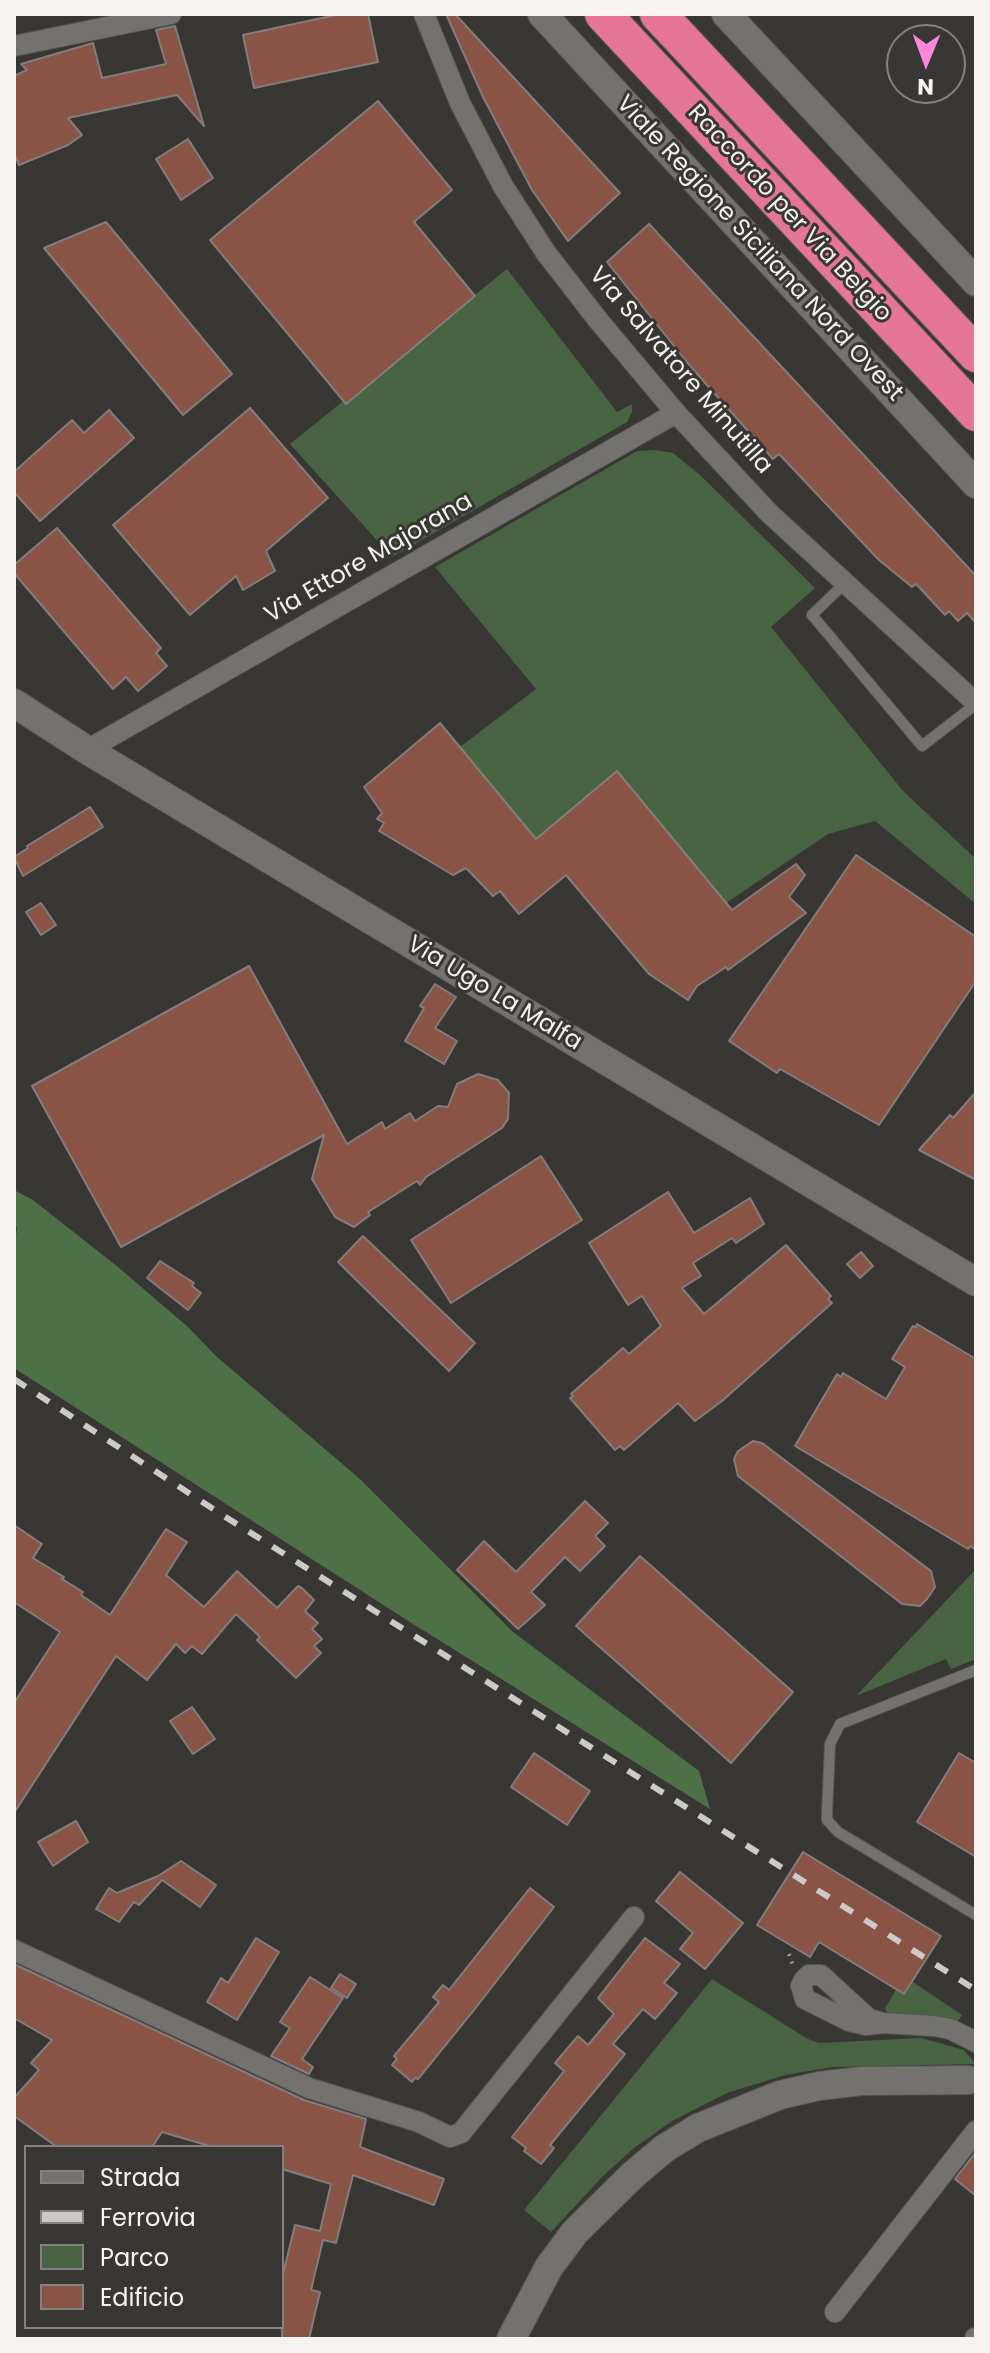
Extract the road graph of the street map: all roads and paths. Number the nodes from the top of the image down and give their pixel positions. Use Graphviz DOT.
graph roads {
  1 [pos="171,14"];
  2 [pos="424,14"];
  3 [pos="542,14"];
  4 [pos="603,14"];
  5 [pos="658,14"];
  6 [pos="726,14"];
  7 [pos="14,46"];
  8 [pos="976,282"];
  9 [pos="976,354"];
  10 [pos="676,413"];
  11 [pos="976,413"];
  12 [pos="976,484"];
  13 [pos="844,584"];
  14 [pos="14,703"];
  15 [pos="976,704"];
  16 [pos="87,750"];
  17 [pos="976,1282"];
  18 [pos="976,1670"];
  19 [pos="976,1915"];
  20 [pos="634,1917"];
  21 [pos="14,1950"];
  22 [pos="883,2023"];
  23 [pos="976,2042"];
  24 [pos="968,2080"];
  25 [pos="976,2131"];
  26 [pos="835,2312"];
  27 [pos="511,2339"];
  1 -- 7 [label="street"];
  2 -- 10 [label="street, Via Salvatore Minutilla"];
  3 -- 12 [label="street, Viale Regione Siciliana Nord Ovest"];
  4 -- 11 [label="highway, Raccordo per Via Belgio"];
  5 -- 9 [label="highway, Raccordo per Via Belgio"];
  6 -- 8 [label="street"];
  10 -- 13 [label="street, Via Salvatore Minutilla"];
  10 -- 16 [label="street, Via Ettore Majorana"];
  13 -- 15 [label="street, Via Salvatore Minutilla"];
  13 -- 15 [label="lane"];
  14 -- 16 [label="street, Via Ugo La Malfa"];
  16 -- 17 [label="street, Via Ugo La Malfa"];
  18 -- 19 [label="lane"];
  20 -- 21 [label="street"];
  22 -- 23 [label="street"];
  24 -- 27 [label="street"];
  25 -- 26 [label="street"];
}
